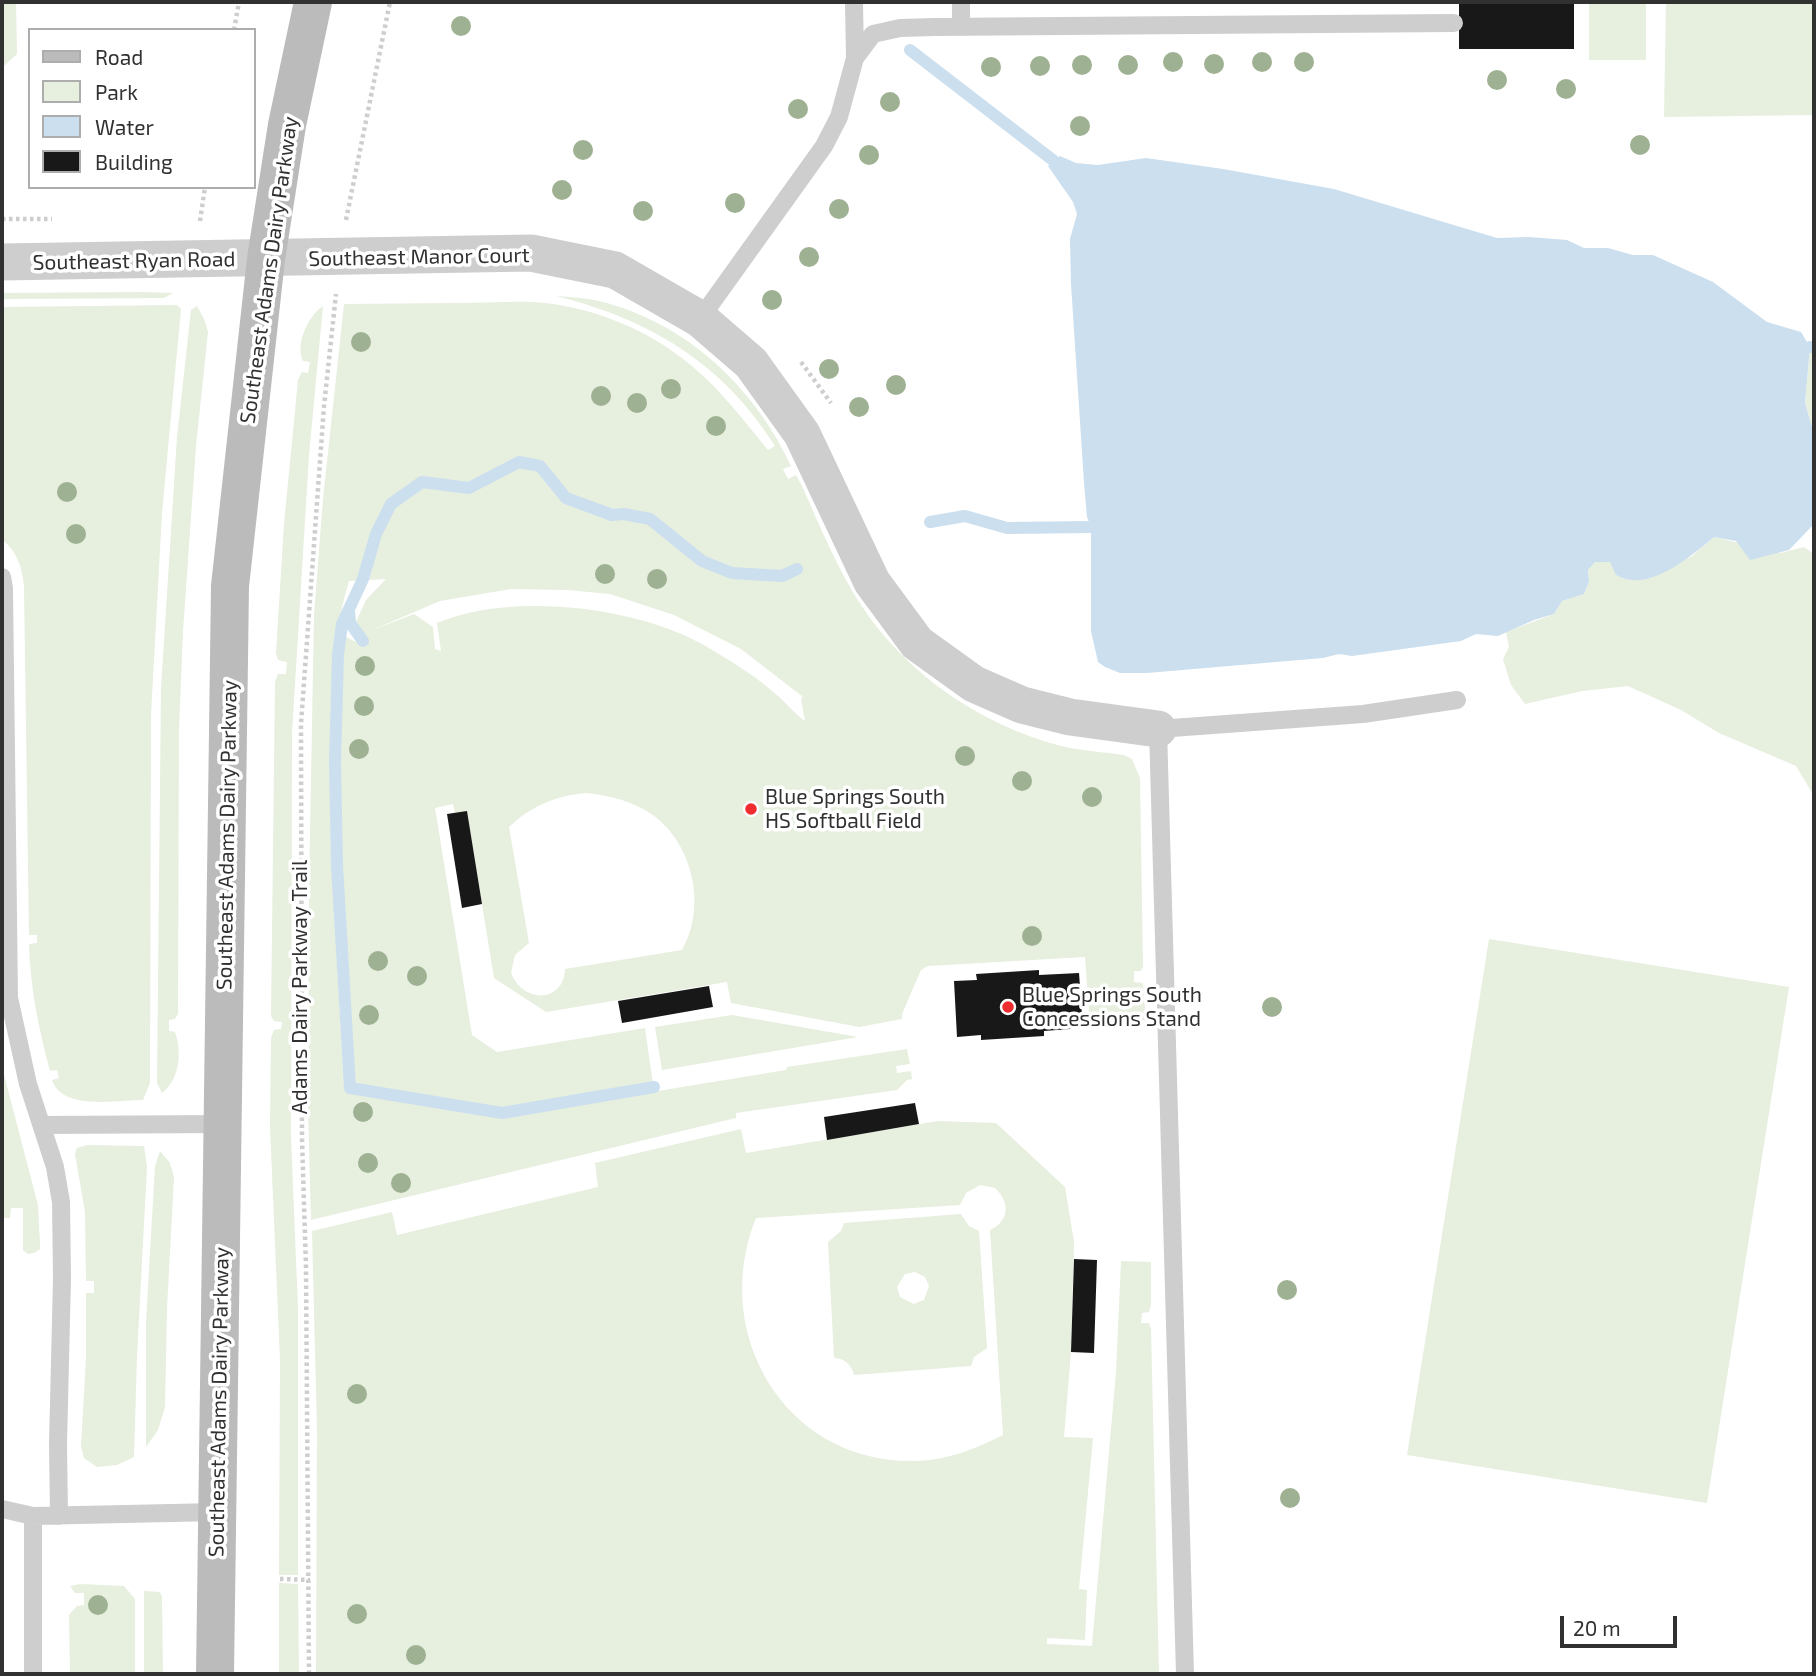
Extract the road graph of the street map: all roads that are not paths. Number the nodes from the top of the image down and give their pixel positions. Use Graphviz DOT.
graph roads {
  1 [pos="313,2"];
  2 [pos="854,2"];
  3 [pos="961,2"];
  4 [pos="1454,23"];
  5 [pos="961,27"];
  6 [pos="855,58"];
  7 [pos="266,259"];
  8 [pos="2,262"];
  9 [pos="700,319"];
  10 [pos="2,577"];
  11 [pos="1457,700"];
  12 [pos="1158,729"];
  13 [pos="223,1124"];
  14 [pos="42,1125"];
  15 [pos="2,1509"];
  16 [pos="217,1512"];
  17 [pos="33,1516"];
  18 [pos="59,1516"];
  19 [pos="33,1674"];
  20 [pos="215,1674"];
  21 [pos="1185,1674"];
  1 -- 7 [label="main road, Southeast Adams Dairy Parkway"];
  2 -- 6 [label="lane"];
  3 -- 5 [label="lane"];
  4 -- 5 [label="lane"];
  5 -- 6 [label="lane"];
  6 -- 9 [label="lane"];
  7 -- 8 [label="street, Southeast Ryan Road"];
  7 -- 9 [label="street, Southeast Manor Court"];
  7 -- 13 [label="main road, Southeast Adams Dairy Parkway"];
  9 -- 12 [label="street, Southeast Manor Court"];
  10 -- 14 [label="lane"];
  11 -- 12 [label="lane"];
  12 -- 21 [label="lane"];
  13 -- 14 [label="lane"];
  13 -- 16 [label="main road, Southeast Adams Dairy Parkway"];
  14 -- 18 [label="lane"];
  15 -- 17 [label="lane"];
  16 -- 18 [label="lane"];
  16 -- 20 [label="main road, Southeast Adams Dairy Parkway"];
  17 -- 18 [label="lane"];
  17 -- 19 [label="lane"];
}
